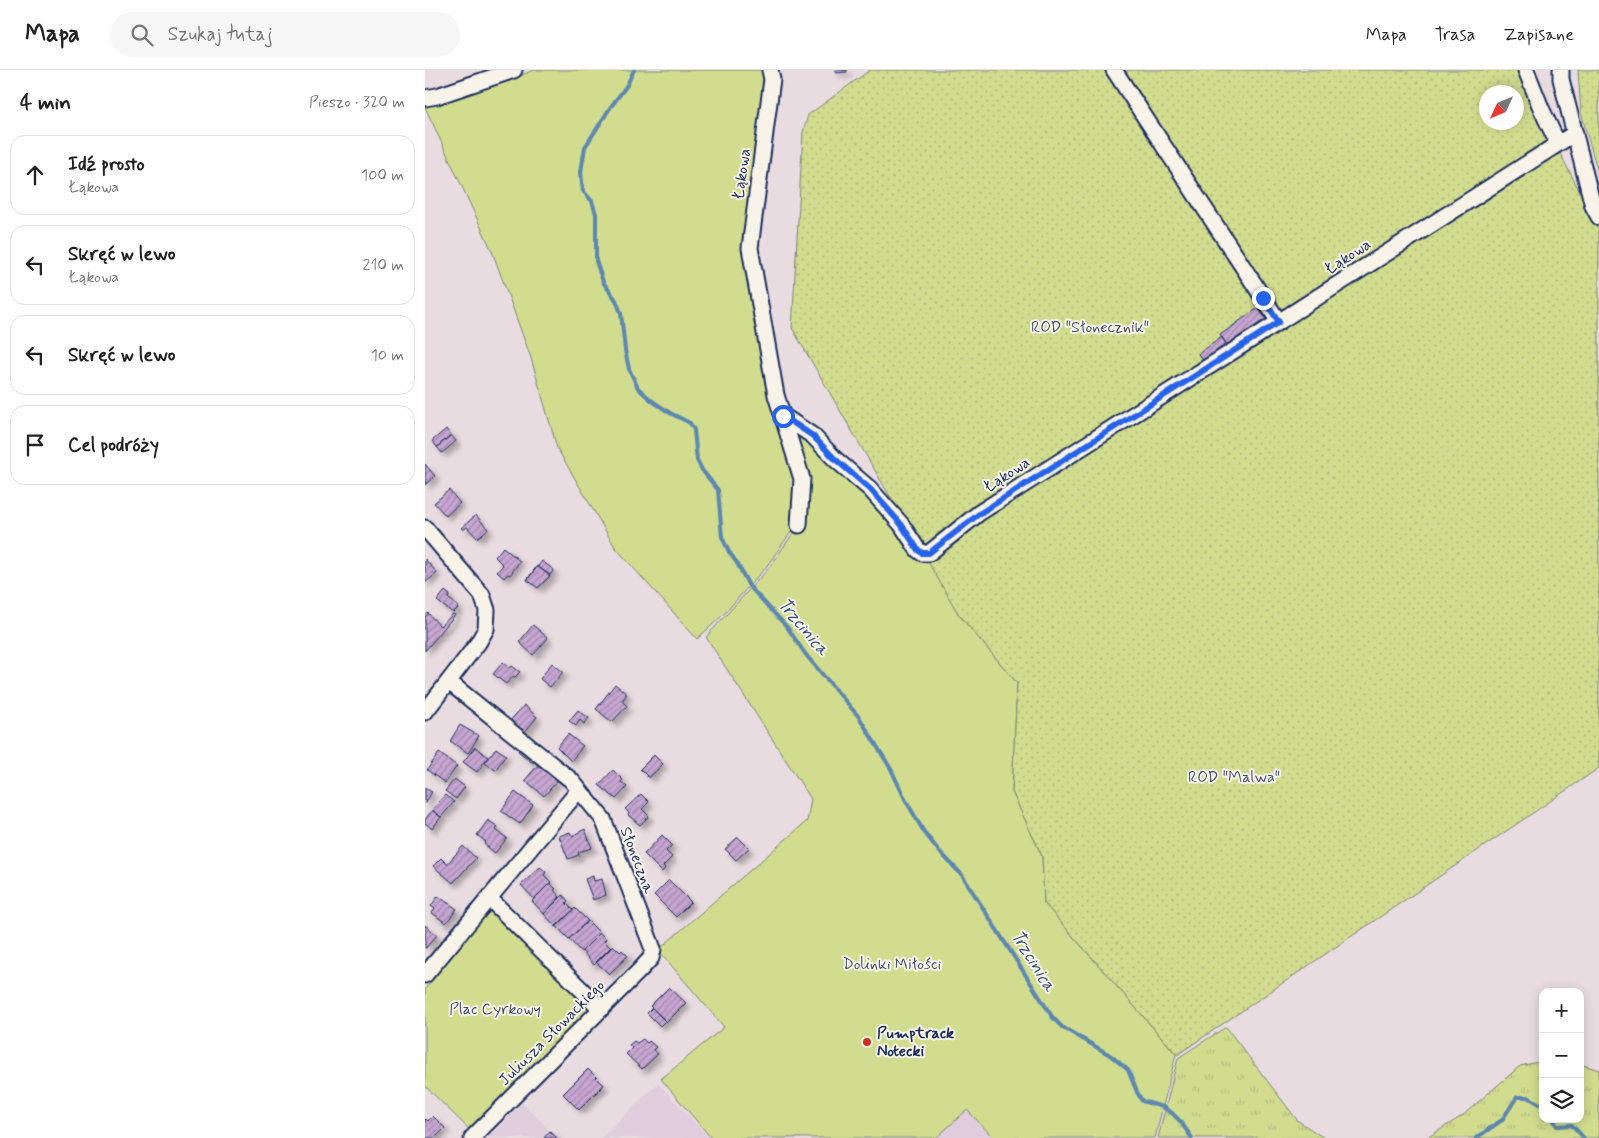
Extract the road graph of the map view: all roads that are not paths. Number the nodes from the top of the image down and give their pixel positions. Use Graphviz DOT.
graph roads {
  1 [pos="515,70"];
  2 [pos="770,70"];
  3 [pos="1114,70"];
  4 [pos="1525,70"];
  5 [pos="1561,70"];
  6 [pos="425,98"];
  7 [pos="1575,133"];
  8 [pos="1558,144"];
  9 [pos="1599,217"];
  10 [pos="1279,322"];
  11 [pos="783,416"];
  12 [pos="799,525"];
  13 [pos="425,528"];
  14 [pos="449,682"];
  15 [pos="425,712"];
  16 [pos="579,790"];
  17 [pos="490,899"];
  18 [pos="653,949"];
  19 [pos="425,975"];
  20 [pos="601,1008"];
  21 [pos="472,1138"];
  1 -- 6 [label="street"];
  2 -- 11 [label="street, Łąkowa"];
  3 -- 10 [label="street"];
  4 -- 8 [label="street"];
  5 -- 7 [label="street"];
  7 -- 8 [label="street, Łąkowa"];
  7 -- 9 [label="street"];
  8 -- 10 [label="street, Łąkowa"];
  10 -- 11 [label="street, Łąkowa"];
  11 -- 12 [label="street"];
  13 -- 14 [label="street"];
  14 -- 15 [label="street"];
  14 -- 16 [label="street, Słoneczna"];
  16 -- 17 [label="street"];
  16 -- 18 [label="street, Słoneczna"];
  17 -- 19 [label="street"];
  17 -- 20 [label="street"];
  18 -- 20 [label="street, Juliusza Słowackiego"];
  20 -- 21 [label="street, Juliusza Słowackiego"];
}
